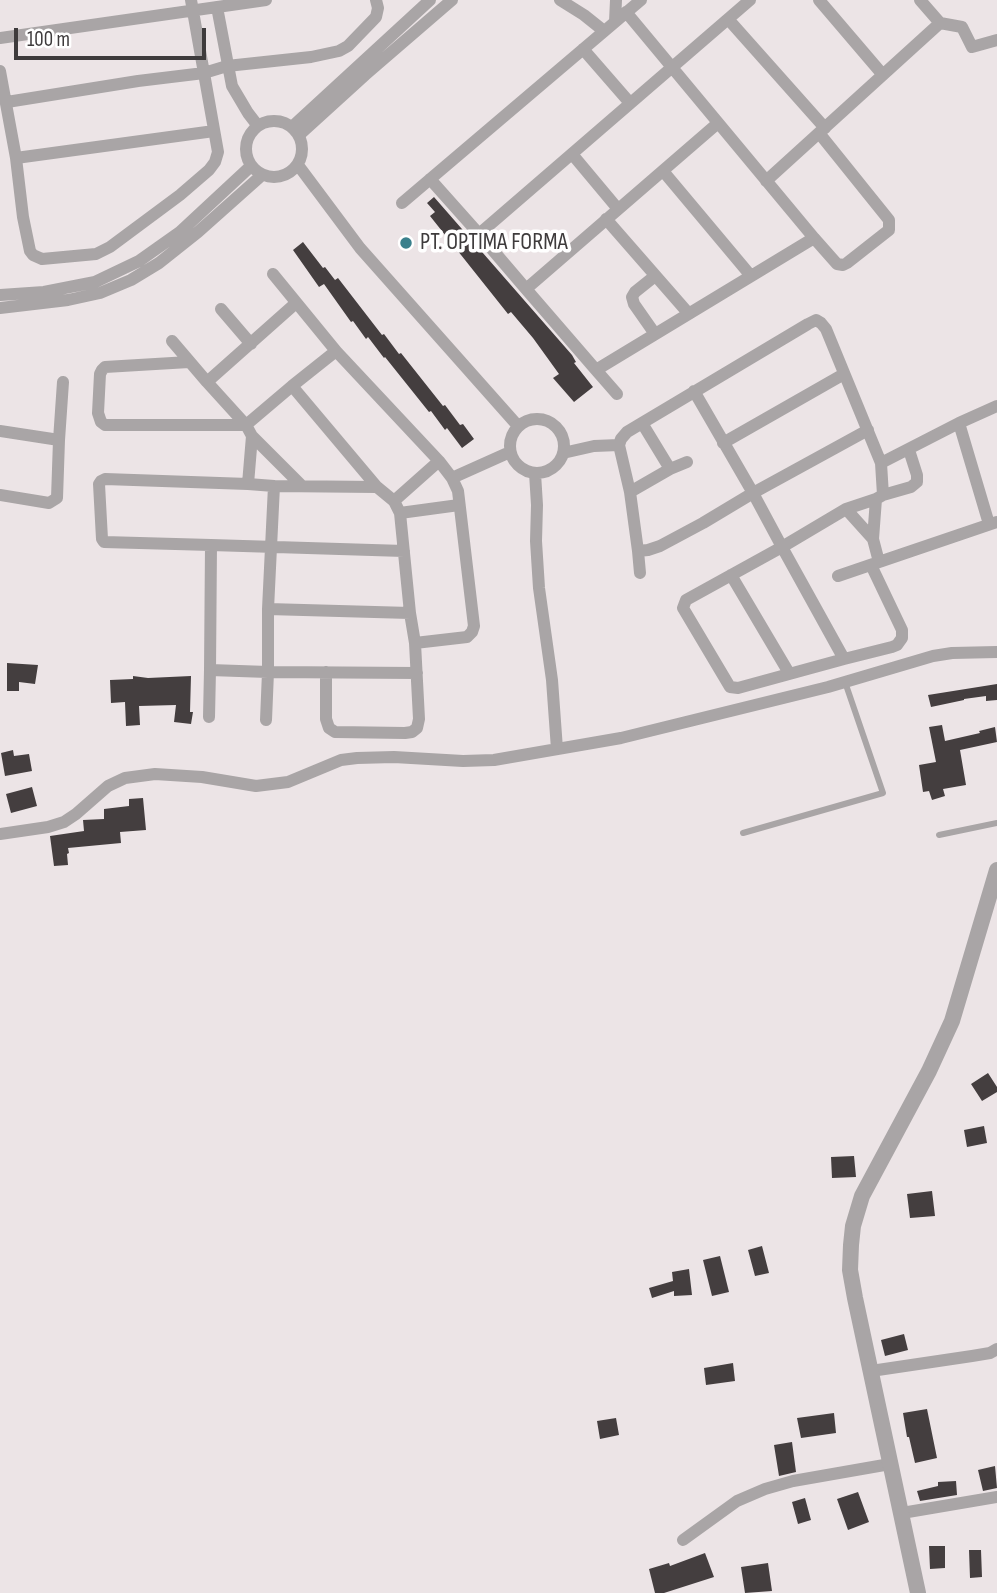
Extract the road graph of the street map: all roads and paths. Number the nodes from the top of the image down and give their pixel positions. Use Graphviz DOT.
graph roads {
  1 [pos="266,0"];
  2 [pos="376,0"];
  3 [pos="430,0"];
  4 [pos="452,0"];
  5 [pos="560,0"];
  6 [pos="615,0"];
  7 [pos="640,0"];
  8 [pos="750,0"];
  9 [pos="818,0"];
  10 [pos="919,0"];
  11 [pos="192,5"];
  12 [pos="217,7"];
  13 [pos="626,12"];
  14 [pos="728,19"];
  15 [pos="615,22"];
  16 [pos="940,23"];
  17 [pos="604,31"];
  18 [pos="0,38"];
  19 [pos="997,40"];
  20 [pos="583,49"];
  21 [pos="227,66"];
  22 [pos="672,68"];
  23 [pos="0,71"];
  24 [pos="204,73"];
  25 [pos="883,75"];
  26 [pos="7,102"];
  27 [pos="630,103"];
  28 [pos="718,123"];
  29 [pos="258,126"];
  30 [pos="214,131"];
  31 [pos="295,131"];
  32 [pos="822,131"];
  33 [pos="572,154"];
  34 [pos="16,158"];
  35 [pos="298,165"];
  36 [pos="251,166"];
  37 [pos="663,171"];
  38 [pos="262,175"];
  39 [pos="430,178"];
  40 [pos="766,180"];
  41 [pos="402,203"];
  42 [pos="618,209"];
  43 [pos="606,219"];
  44 [pos="479,234"];
  45 [pos="814,238"];
  46 [pos="273,274"];
  47 [pos="654,276"];
  48 [pos="751,276"];
  49 [pos="526,289"];
  50 [pos="0,295"];
  51 [pos="296,303"];
  52 [pos="0,308"];
  53 [pos="221,309"];
  54 [pos="689,314"];
  55 [pos="655,334"];
  56 [pos="172,341"];
  57 [pos="251,344"];
  58 [pos="336,351"];
  59 [pos="189,362"];
  60 [pos="596,370"];
  61 [pos="844,374"];
  62 [pos="64,382"];
  63 [pos="207,382"];
  64 [pos="292,386"];
  65 [pos="694,391"];
  66 [pos="617,394"];
  67 [pos="997,407"];
  68 [pos="642,423"];
  69 [pos="959,423"];
  70 [pos="518,426"];
  71 [pos="249,430"];
  72 [pos="867,430"];
  73 [pos="0,431"];
  74 [pos="59,440"];
  75 [pos="723,443"];
  76 [pos="619,445"];
  77 [pos="909,450"];
  78 [pos="510,452"];
  79 [pos="563,453"];
  80 [pos="439,461"];
  81 [pos="687,462"];
  82 [pos="881,463"];
  83 [pos="670,470"];
  84 [pos="535,472"];
  85 [pos="452,478"];
  86 [pos="248,484"];
  87 [pos="301,485"];
  88 [pos="274,486"];
  89 [pos="377,487"];
  90 [pos="631,492"];
  91 [pos="753,493"];
  92 [pos="0,495"];
  93 [pos="879,497"];
  94 [pos="459,505"];
  95 [pos="397,507"];
  96 [pos="846,509"];
  97 [pos="993,523"];
  98 [pos="873,539"];
  99 [pos="211,545"];
  100 [pos="270,547"];
  101 [pos="782,547"];
  102 [pos="404,551"];
  103 [pos="638,551"];
  104 [pos="875,564"];
  105 [pos="640,573"];
  106 [pos="731,575"];
  107 [pos="838,576"];
  108 [pos="268,609"];
  109 [pos="410,613"];
  110 [pos="415,643"];
  111 [pos="997,652"];
  112 [pos="844,659"];
  113 [pos="210,670"];
  114 [pos="268,672"];
  115 [pos="326,672"];
  116 [pos="416,673"];
  117 [pos="789,673"];
  118 [pos="845,682"];
  119 [pos="209,718"];
  120 [pos="265,720"];
  121 [pos="557,749"];
  122 [pos="997,823"];
  123 [pos="743,833"];
  124 [pos="0,834"];
  125 [pos="939,835"];
  126 [pos="997,870"];
  127 [pos="997,1349"];
  128 [pos="871,1371"];
  129 [pos="890,1464"];
  130 [pos="997,1497"];
  131 [pos="902,1513"];
  132 [pos="683,1540"];
  133 [pos="918,1593"];
  1 -- 12 [label="street"];
  2 -- 21 [label="street"];
  3 -- 31 [label="street"];
  4 -- 31 [label="street"];
  5 -- 17 [label="street"];
  6 -- 15 [label="street"];
  7 -- 13 [label="street"];
  8 -- 14 [label="street"];
  9 -- 25 [label="street"];
  10 -- 16 [label="street"];
  11 -- 12 [label="street"];
  11 -- 18 [label="street"];
  11 -- 24 [label="street"];
  12 -- 21 [label="street"];
  13 -- 15 [label="street"];
  13 -- 22 [label="street"];
  14 -- 22 [label="street"];
  14 -- 32 [label="street"];
  15 -- 17 [label="street"];
  16 -- 19 [label="street"];
  16 -- 25 [label="street"];
  17 -- 20 [label="street"];
  20 -- 27 [label="street"];
  20 -- 39 [label="street"];
  21 -- 24 [label="street"];
  21 -- 29 [label="street"];
  22 -- 27 [label="street"];
  22 -- 28 [label="street"];
  23 -- 26 [label="street"];
  24 -- 26 [label="street"];
  24 -- 30 [label="street"];
  25 -- 32 [label="street"];
  26 -- 34 [label="street"];
  27 -- 33 [label="street"];
  28 -- 37 [label="street"];
  28 -- 40 [label="street"];
  29 -- 31 [label="street"];
  29 -- 36 [label="street"];
  30 -- 34 [label="street"];
  30 -- 34 [label="street"];
  31 -- 35 [label="street"];
  32 -- 40 [label="street"];
  32 -- 45 [label="street"];
  33 -- 42 [label="street"];
  33 -- 44 [label="street"];
  35 -- 38 [label="street"];
  35 -- 70 [label="street"];
  36 -- 38 [label="street"];
  36 -- 50 [label="street"];
  37 -- 42 [label="street"];
  37 -- 48 [label="street"];
  38 -- 52 [label="street"];
  39 -- 41 [label="street"];
  39 -- 44 [label="street"];
  40 -- 45 [label="street"];
  42 -- 43 [label="street"];
  43 -- 47 [label="street"];
  43 -- 49 [label="street"];
  44 -- 49 [label="street"];
  45 -- 48 [label="street"];
  46 -- 51 [label="street"];
  47 -- 54 [label="street"];
  47 -- 55 [label="street"];
  48 -- 54 [label="street"];
  49 -- 60 [label="street"];
  51 -- 57 [label="street"];
  51 -- 58 [label="street"];
  53 -- 57 [label="street"];
  54 -- 55 [label="street"];
  55 -- 60 [label="street"];
  56 -- 59 [label="street"];
  57 -- 63 [label="street"];
  58 -- 64 [label="street"];
  58 -- 80 [label="street"];
  59 -- 63 [label="street"];
  59 -- 71 [label="street"];
  60 -- 66 [label="street"];
  61 -- 65 [label="street"];
  61 -- 72 [label="street"];
  61 -- 75 [label="street"];
  62 -- 74 [label="street"];
  63 -- 71 [label="street"];
  64 -- 71 [label="street"];
  64 -- 89 [label="street"];
  65 -- 68 [label="street"];
  65 -- 75 [label="street"];
  67 -- 69 [label="street"];
  68 -- 76 [label="street"];
  68 -- 83 [label="street"];
  69 -- 77 [label="street"];
  69 -- 97 [label="street"];
  70 -- 78 [label="street"];
  70 -- 79 [label="street"];
  71 -- 86 [label="street"];
  71 -- 87 [label="street"];
  72 -- 82 [label="street"];
  72 -- 91 [label="street"];
  73 -- 74 [label="street"];
  74 -- 92 [label="street"];
  75 -- 91 [label="street"];
  76 -- 79 [label="street"];
  76 -- 90 [label="street"];
  77 -- 82 [label="street"];
  77 -- 93 [label="street"];
  78 -- 84 [label="street"];
  78 -- 85 [label="street"];
  79 -- 84 [label="street"];
  80 -- 85 [label="street"];
  80 -- 95 [label="street"];
  81 -- 83 [label="street"];
  82 -- 93 [label="street"];
  83 -- 90 [label="street"];
  84 -- 121 [label="street"];
  85 -- 94 [label="street"];
  86 -- 88 [label="street"];
  86 -- 99 [label="street"];
  87 -- 88 [label="street"];
  87 -- 89 [label="street"];
  88 -- 100 [label="street"];
  89 -- 95 [label="street"];
  90 -- 103 [label="street"];
  91 -- 101 [label="street"];
  91 -- 103 [label="street"];
  93 -- 96 [label="street"];
  93 -- 98 [label="street"];
  94 -- 95 [label="street"];
  94 -- 110 [label="street"];
  95 -- 102 [label="street"];
  96 -- 98 [label="street"];
  96 -- 101 [label="street"];
  97 -- 104 [label="street"];
  98 -- 104 [label="street"];
  99 -- 100 [label="street"];
  99 -- 113 [label="street"];
  100 -- 102 [label="street"];
  100 -- 108 [label="street"];
  101 -- 106 [label="street"];
  101 -- 112 [label="street"];
  102 -- 109 [label="street"];
  103 -- 105 [label="street"];
  104 -- 107 [label="street"];
  104 -- 112 [label="street"];
  106 -- 117 [label="street"];
  106 -- 117 [label="street"];
  108 -- 109 [label="street"];
  108 -- 114 [label="street"];
  109 -- 110 [label="street"];
  110 -- 116 [label="street"];
  111 -- 118 [label="street"];
  112 -- 117 [label="street"];
  113 -- 114 [label="street"];
  113 -- 119 [label="street"];
  114 -- 115 [label="street"];
  114 -- 120 [label="street"];
  115 -- 116 [label="street"];
  115 -- 116 [label="street"];
  118 -- 121 [label="street"];
  118 -- 123 [label="lane"];
  121 -- 124 [label="street"];
  122 -- 125 [label="lane"];
  126 -- 128 [label="street"];
  127 -- 128 [label="street"];
  128 -- 129 [label="street"];
  129 -- 131 [label="street"];
  129 -- 132 [label="street"];
  130 -- 131 [label="street"];
  131 -- 133 [label="street"];
}
